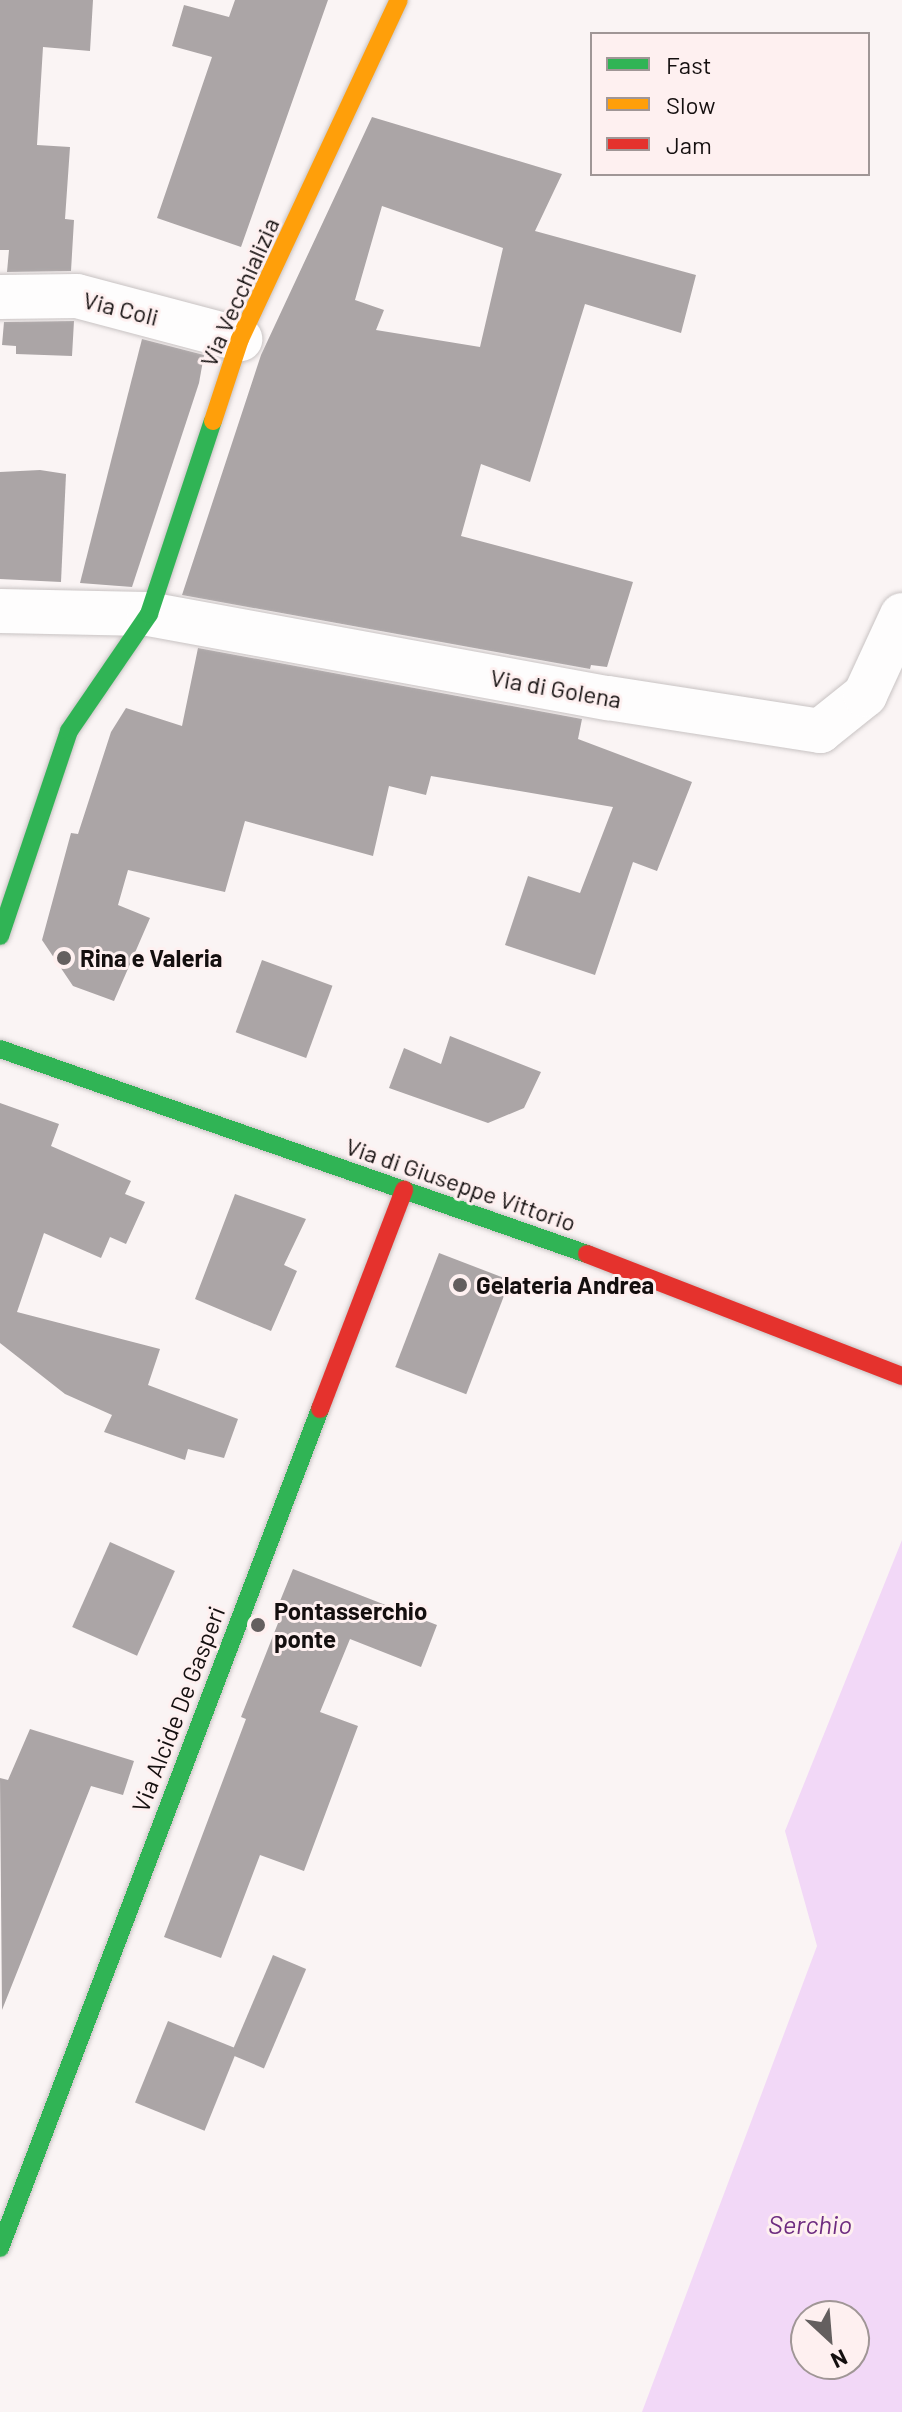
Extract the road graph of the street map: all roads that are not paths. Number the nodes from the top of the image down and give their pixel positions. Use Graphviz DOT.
graph roads {
  1 [pos="399,0"];
  2 [pos="0,297"];
  3 [pos="240,339"];
  4 [pos="0,611"];
  5 [pos="149,614"];
  6 [pos="902,615"];
  7 [pos="0,936"];
  8 [pos="0,1049"];
  9 [pos="404,1190"];
  10 [pos="898,1375"];
  11 [pos="0,2248"];
  1 -- 3 [label="street, Via Vecchializia"];
  2 -- 3 [label="street, Via Coli"];
  3 -- 5 [label="street, Via Vecchializia"];
  4 -- 5 [label="street, Via di Golena"];
  5 -- 6 [label="street, Via di Golena"];
  5 -- 7 [label="street, Via Vecchializia"];
  8 -- 9 [label="street, Via di Giuseppe Vittorio"];
  9 -- 10 [label="street, Via di Giuseppe Vittorio"];
  9 -- 11 [label="street, Via Alcide De Gasperi"];
}
